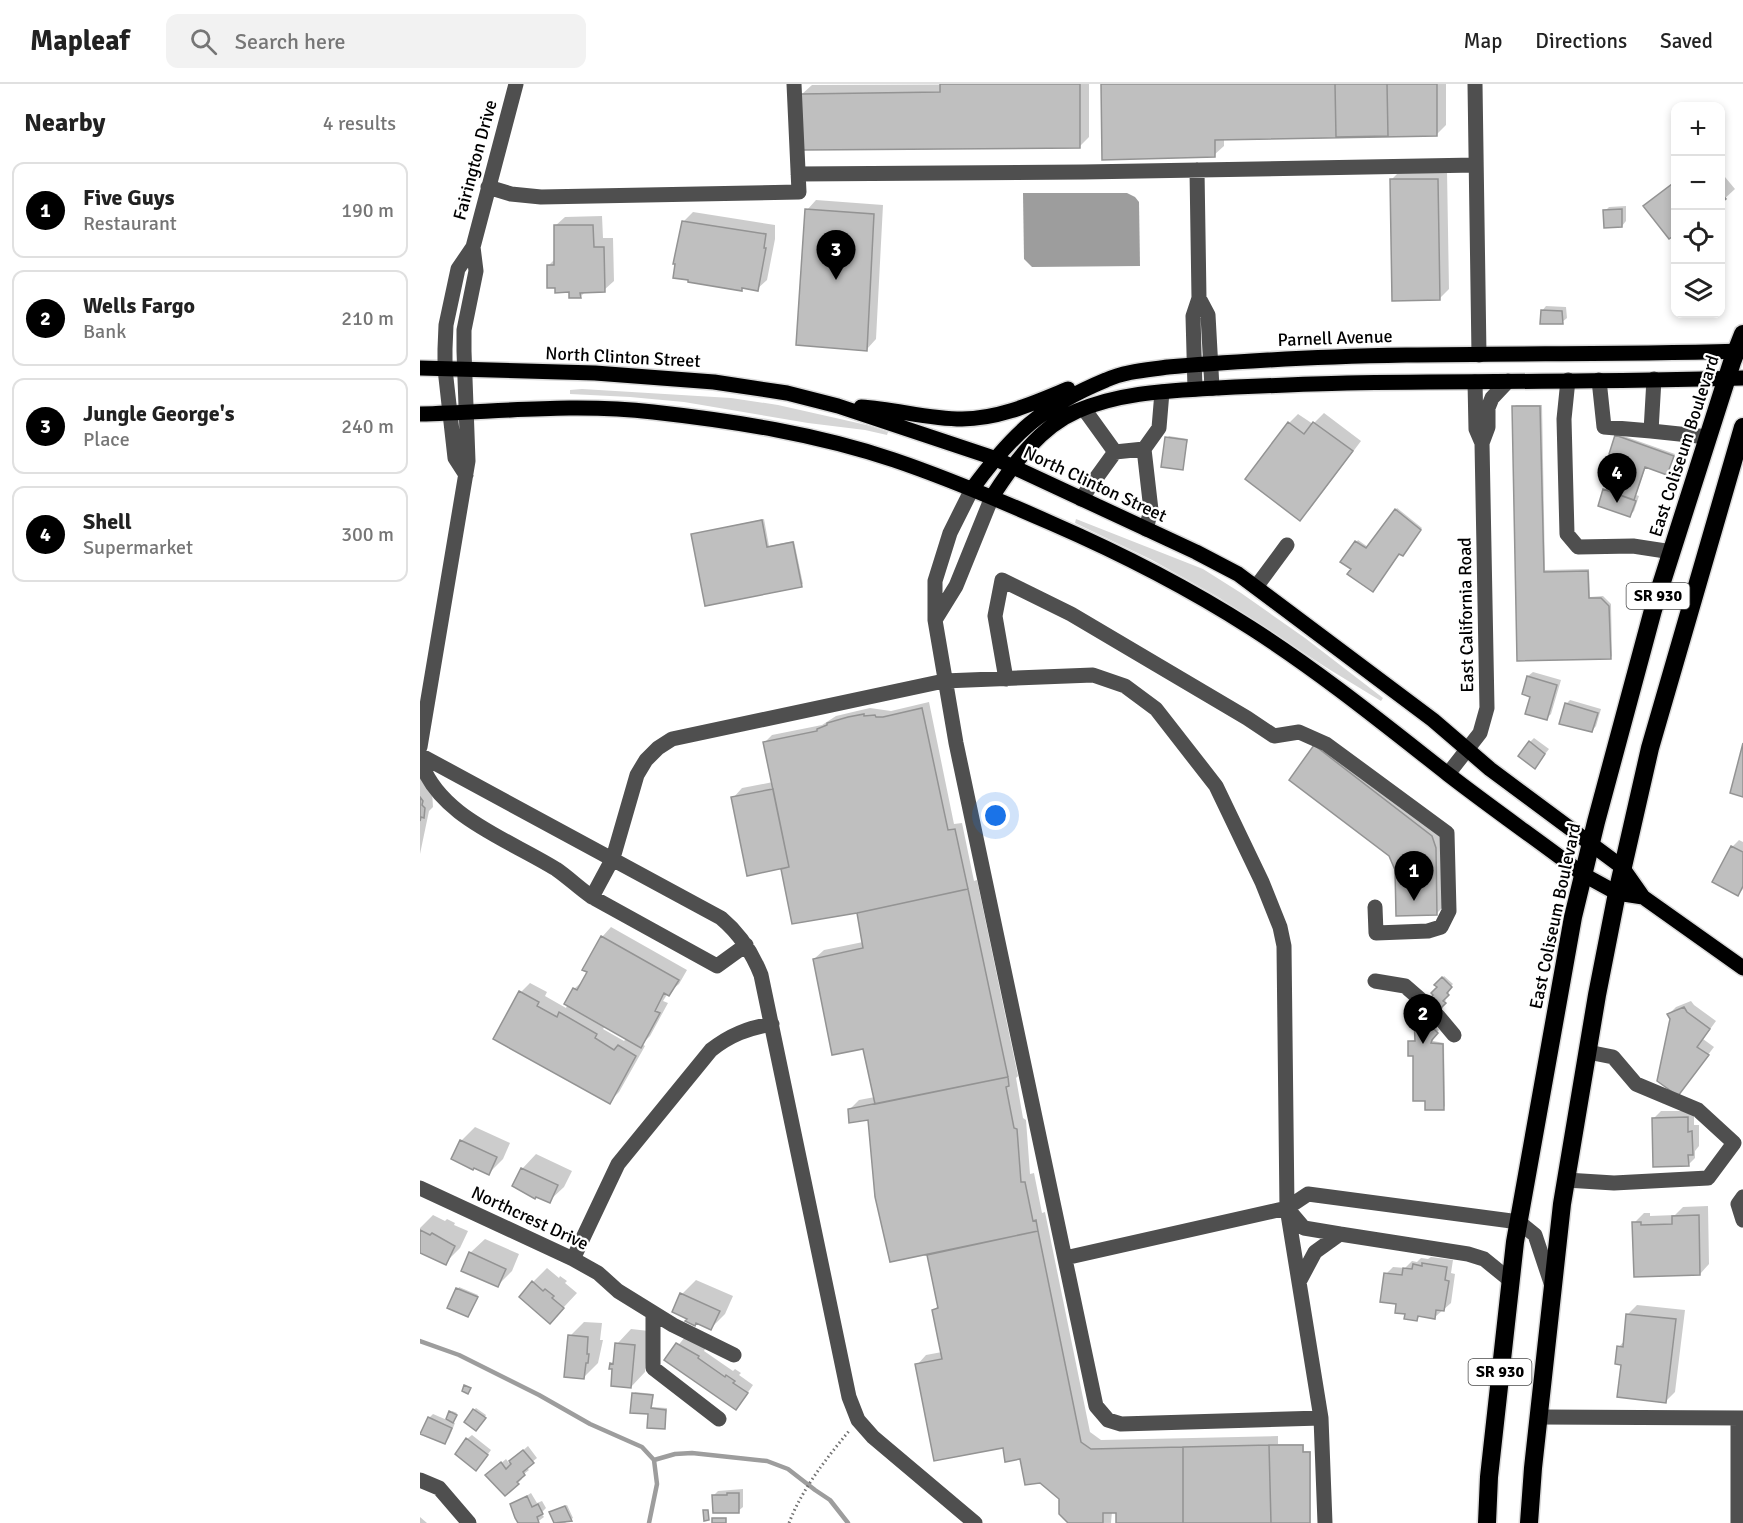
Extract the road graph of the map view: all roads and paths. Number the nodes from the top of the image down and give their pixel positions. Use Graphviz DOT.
graph roads {
  1 [pos="516,84"];
  2 [pos="794,84"];
  3 [pos="1475,84"];
  4 [pos="1476,165"];
  5 [pos="1197,170"];
  6 [pos="798,174"];
  7 [pos="488,187"];
  8 [pos="473,247"];
  9 [pos="1199,298"];
  10 [pos="1741,346"];
  11 [pos="1479,355"];
  12 [pos="1211,363"];
  13 [pos="1194,364"];
  14 [pos="420,368"];
  15 [pos="445,369"];
  16 [pos="464,370"];
  17 [pos="1735,378"];
  18 [pos="1108,379"];
  19 [pos="1654,379"];
  20 [pos="1568,380"];
  21 [pos="1599,380"];
  22 [pos="1508,381"];
  23 [pos="1475,382"];
  24 [pos="1212,388"];
  25 [pos="1195,389"];
  26 [pos="1162,392"];
  27 [pos="838,406"];
  28 [pos="1084,409"];
  29 [pos="466,412"];
  30 [pos="451,413"];
  31 [pos="420,414"];
  32 [pos="1743,427"];
  33 [pos="1651,431"];
  34 [pos="1708,437"];
  35 [pos="1482,443"];
  36 [pos="1144,449"];
  37 [pos="1115,452"];
  38 [pos="994,458"];
  39 [pos="1011,467"];
  40 [pos="466,475"];
  41 [pos="972,489"];
  42 [pos="992,496"];
  43 [pos="1081,499"];
  44 [pos="1146,529"];
  45 [pos="1287,545"];
  46 [pos="1672,552"];
  47 [pos="1256,587"];
  48 [pos="935,621"];
  49 [pos="1006,679"];
  50 [pos="944,681"];
  51 [pos="420,747"];
  52 [pos="1466,750"];
  53 [pos="420,757"];
  54 [pos="1448,774"];
  55 [pos="1590,844"];
  56 [pos="613,858"];
  57 [pos="1622,867"];
  58 [pos="1584,875"];
  59 [pos="1617,894"];
  60 [pos="592,897"];
  61 [pos="1643,897"];
  62 [pos="1375,907"];
  63 [pos="746,945"];
  64 [pos="1743,968"];
  65 [pos="1375,981"];
  66 [pos="772,1023"];
  67 [pos="1455,1035"];
  68 [pos="1588,1052"];
  69 [pos="1566,1180"];
  70 [pos="420,1188"];
  71 [pos="1743,1197"];
  72 [pos="1287,1208"];
  73 [pos="1743,1220"];
  74 [pos="1519,1222"];
  75 [pos="1340,1234"];
  76 [pos="1065,1258"];
  77 [pos="573,1259"];
  78 [pos="1511,1281"];
  79 [pos="1299,1282"];
  80 [pos="1553,1289"];
  81 [pos="653,1312"];
  82 [pos="734,1355"];
  83 [pos="1539,1417"];
  84 [pos="1321,1418"];
  85 [pos="1740,1418"];
  86 [pos="719,1419"];
  87 [pos="858,1420"];
  88 [pos="420,1480"];
  89 [pos="469,1523"];
  90 [pos="789,1523"];
  91 [pos="975,1523"];
  92 [pos="1325,1523"];
  93 [pos="1487,1523"];
  94 [pos="1529,1523"];
  95 [pos="1738,1523"];
  1 -- 7 [label="street, Fairington Drive"];
  2 -- 6 [label="street"];
  3 -- 4 [label="street"];
  4 -- 5 [label="street"];
  4 -- 11 [label="street"];
  5 -- 6 [label="street"];
  5 -- 9 [label="street"];
  6 -- 7 [label="street"];
  7 -- 8 [label="street, Fairington Drive"];
  8 -- 15 [label="street, Fairington Drive"];
  8 -- 16 [label="street, Fairington Drive"];
  9 -- 12 [label="street"];
  9 -- 13 [label="street"];
  10 -- 11 [label="main road, Parnell Avenue"];
  10 -- 17 [label="highway, East Coliseum Boulevard / SR 930"];
  11 -- 12 [label="main road, Parnell Avenue"];
  12 -- 13 [label="main road, Parnell Avenue"];
  12 -- 24 [label="street"];
  13 -- 18 [label="main road, Parnell Avenue"];
  13 -- 25 [label="street"];
  14 -- 15 [label="main road, North Clinton Street"];
  15 -- 16 [label="main road, North Clinton Street"];
  15 -- 30 [label="street, Fairington Drive"];
  16 -- 27 [label="main road, North Clinton Street"];
  16 -- 29 [label="street, Fairington Drive"];
  17 -- 19 [label="main road"];
  17 -- 34 [label="highway, East Coliseum Boulevard / SR 930"];
  18 -- 27 [label="main road"];
  18 -- 38 [label="main road, Parnell Avenue"];
  19 -- 21 [label="main road"];
  19 -- 33 [label="street"];
  20 -- 21 [label="main road"];
  20 -- 22 [label="main road"];
  20 -- 46 [label="street"];
  21 -- 33 [label="street"];
  22 -- 23 [label="main road"];
  22 -- 35 [label="street, East California Road"];
  23 -- 24 [label="main road"];
  23 -- 35 [label="street, East California Road"];
  24 -- 25 [label="main road"];
  25 -- 26 [label="main road"];
  26 -- 28 [label="main road"];
  26 -- 36 [label="street"];
  27 -- 38 [label="main road, North Clinton Street"];
  28 -- 37 [label="street"];
  28 -- 39 [label="main road"];
  29 -- 30 [label="main road, North Clinton Street"];
  29 -- 40 [label="street, Fairington Drive"];
  29 -- 41 [label="main road, North Clinton Street"];
  30 -- 31 [label="main road, North Clinton Street"];
  30 -- 40 [label="street, Fairington Drive"];
  32 -- 57 [label="highway, SR 930"];
  33 -- 34 [label="street"];
  34 -- 46 [label="highway, East Coliseum Boulevard / SR 930"];
  35 -- 52 [label="street, East California Road"];
  36 -- 37 [label="street"];
  36 -- 44 [label="street"];
  37 -- 43 [label="street"];
  38 -- 39 [label="main road, North Clinton Street"];
  38 -- 41 [label="main road, Parnell Avenue"];
  39 -- 42 [label="main road"];
  39 -- 43 [label="main road, North Clinton Street"];
  40 -- 51 [label="street, Fairington Drive"];
  41 -- 42 [label="main road, North Clinton Street"];
  41 -- 48 [label="street"];
  42 -- 48 [label="street"];
  42 -- 54 [label="main road, North Clinton Street"];
  43 -- 44 [label="main road, North Clinton Street"];
  44 -- 47 [label="main road, North Clinton Street"];
  45 -- 47 [label="street"];
  46 -- 55 [label="highway, East Coliseum Boulevard / SR 930"];
  47 -- 52 [label="main road, North Clinton Street"];
  48 -- 50 [label="street"];
  49 -- 50 [label="street"];
  49 -- 62 [label="street"];
  49 -- 72 [label="street"];
  50 -- 56 [label="street"];
  50 -- 76 [label="street"];
  52 -- 54 [label="street, East California Road"];
  52 -- 55 [label="main road, North Clinton Street"];
  53 -- 56 [label="street"];
  53 -- 60 [label="street"];
  54 -- 58 [label="main road, North Clinton Street"];
  55 -- 57 [label="main road, North Clinton Street"];
  55 -- 58 [label="highway, East Coliseum Boulevard / SR 930"];
  56 -- 60 [label="street"];
  56 -- 63 [label="street"];
  57 -- 59 [label="highway, SR 930"];
  57 -- 61 [label="main road, North Clinton Street"];
  58 -- 59 [label="main road, North Clinton Street"];
  58 -- 74 [label="highway, East Coliseum Boulevard / SR 930"];
  59 -- 61 [label="main road, North Clinton Street"];
  59 -- 68 [label="highway, SR 930"];
  60 -- 63 [label="street"];
  61 -- 64 [label="main road, North Clinton Street"];
  63 -- 66 [label="street"];
  65 -- 67 [label="street"];
  66 -- 77 [label="street"];
  66 -- 87 [label="street"];
  68 -- 69 [label="highway, SR 930"];
  68 -- 69 [label="street"];
  69 -- 80 [label="highway, SR 930"];
  70 -- 77 [label="street, Northcrest Drive"];
  71 -- 73 [label="street"];
  72 -- 74 [label="street"];
  72 -- 75 [label="street"];
  72 -- 76 [label="street"];
  72 -- 79 [label="street"];
  74 -- 78 [label="highway, East Coliseum Boulevard / SR 930"];
  74 -- 80 [label="street"];
  75 -- 78 [label="street"];
  75 -- 79 [label="street"];
  76 -- 84 [label="street"];
  77 -- 81 [label="street, Northcrest Drive"];
  78 -- 93 [label="highway, East Coliseum Boulevard / SR 930"];
  79 -- 84 [label="street"];
  80 -- 83 [label="highway, SR 930"];
  81 -- 82 [label="street, Northcrest Drive"];
  81 -- 86 [label="street"];
  83 -- 85 [label="street"];
  83 -- 94 [label="highway, SR 930"];
  84 -- 92 [label="street"];
  85 -- 95 [label="street"];
  87 -- 90 [label="path"];
  87 -- 91 [label="street"];
  88 -- 89 [label="street"];
}
